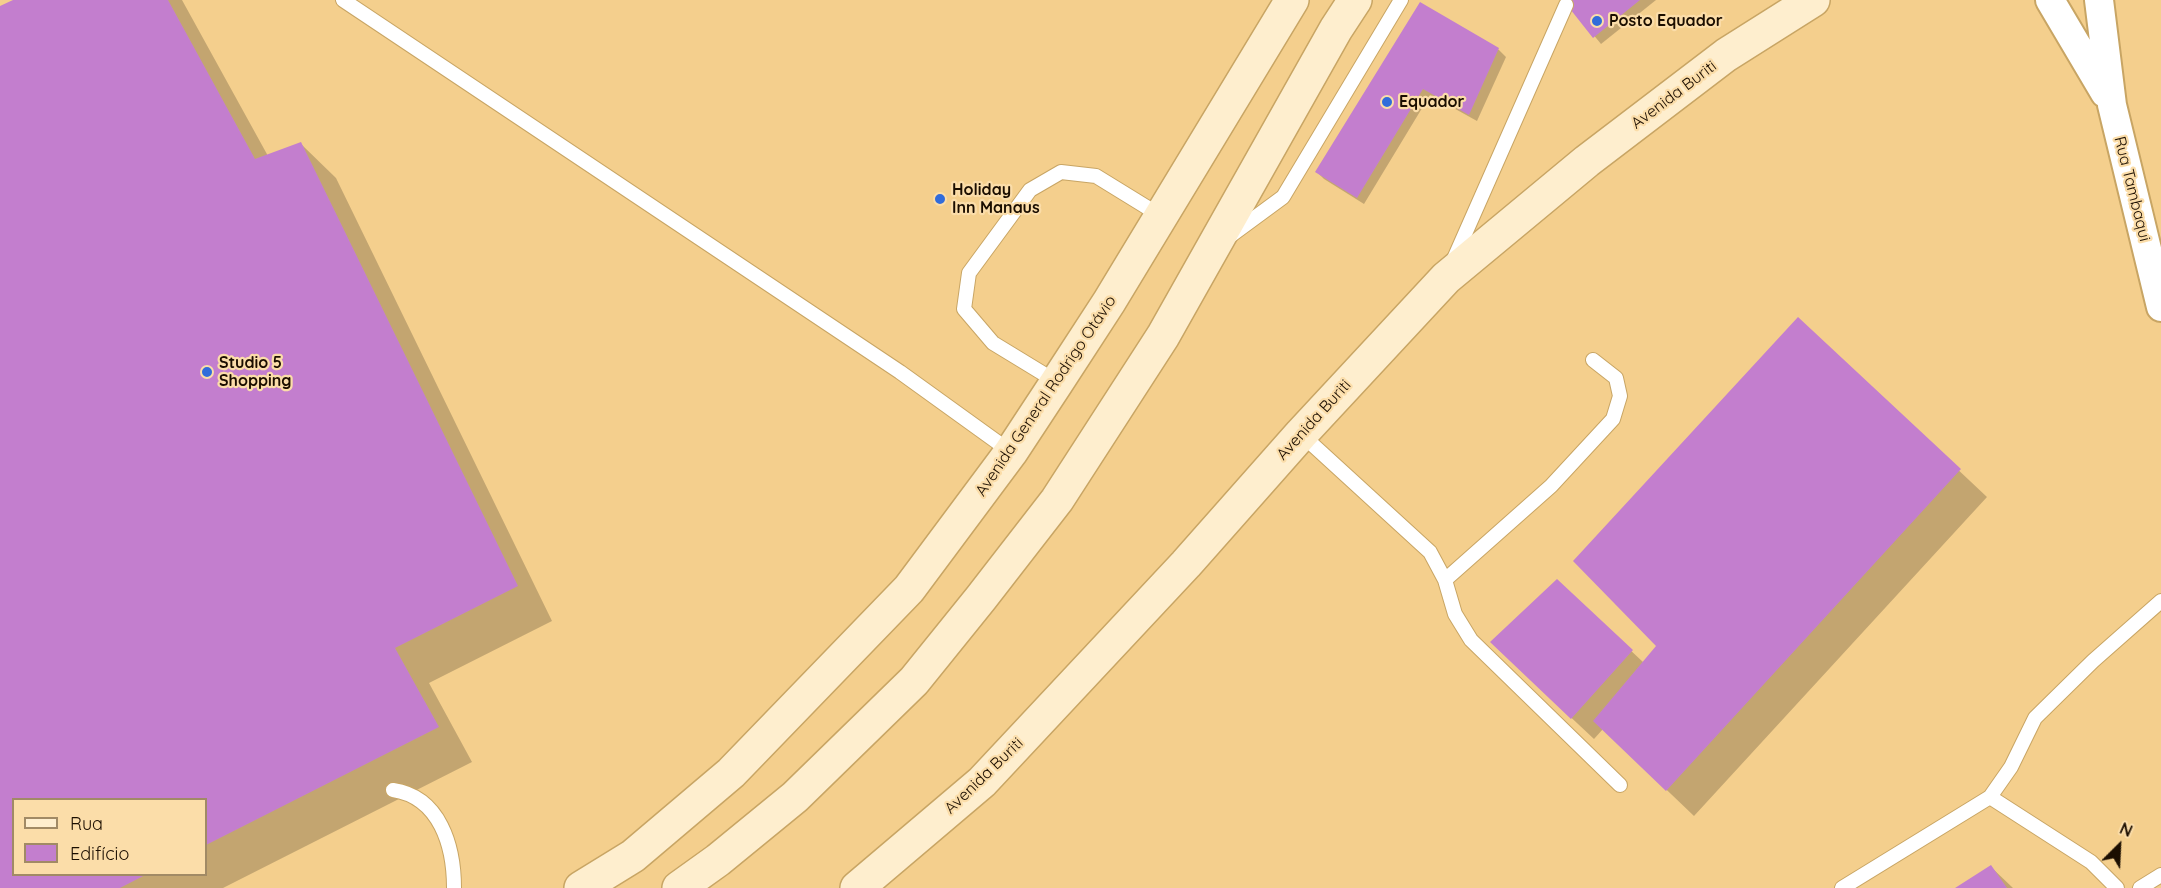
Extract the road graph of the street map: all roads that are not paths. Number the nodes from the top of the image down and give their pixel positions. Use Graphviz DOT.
graph roads {
  1 [pos="343,0"];
  2 [pos="1292,0"];
  3 [pos="1356,0"];
  4 [pos="1401,0"];
  5 [pos="1813,0"];
  6 [pos="2050,0"];
  7 [pos="2099,0"];
  8 [pos="1566,5"];
  9 [pos="2112,105"];
  10 [pos="1161,216"];
  11 [pos="1211,250"];
  12 [pos="1446,278"];
  13 [pos="2161,307"];
  14 [pos="1593,360"];
  15 [pos="1057,382"];
  16 [pos="1301,434"];
  17 [pos="1011,452"];
  18 [pos="1445,580"];
  19 [pos="2161,601"];
  20 [pos="1620,784"];
  21 [pos="393,790"];
  22 [pos="1990,797"];
  23 [pos="2161,875"];
  24 [pos="454,888"];
  25 [pos="581,888"];
  26 [pos="679,888"];
  27 [pos="857,888"];
  28 [pos="1842,888"];
  29 [pos="2117,888"];
  30 [pos="2140,888"];
  1 -- 17 [label="lane"];
  2 -- 10 [label="main road, Avenida General Rodrigo Otávio"];
  3 -- 11 [label="main road"];
  4 -- 11 [label="lane"];
  5 -- 12 [label="main road, Avenida Buriti"];
  6 -- 9 [label="street, Rua Tambaqui"];
  7 -- 9 [label="street, Rua Tambaqui"];
  8 -- 12 [label="lane"];
  9 -- 13 [label="street, Rua Tambaqui"];
  10 -- 15 [label="main road, Avenida General Rodrigo Otávio"];
  10 -- 15 [label="lane"];
  11 -- 26 [label="main road"];
  12 -- 16 [label="main road, Avenida Buriti"];
  14 -- 18 [label="lane"];
  15 -- 17 [label="main road, Avenida General Rodrigo Otávio"];
  16 -- 18 [label="lane"];
  16 -- 27 [label="main road, Avenida Buriti"];
  17 -- 25 [label="main road, Avenida General Rodrigo Otávio"];
  18 -- 20 [label="lane"];
  19 -- 22 [label="lane"];
  21 -- 24 [label="lane"];
  22 -- 28 [label="lane"];
  22 -- 29 [label="lane"];
  23 -- 30 [label="lane"];
}
